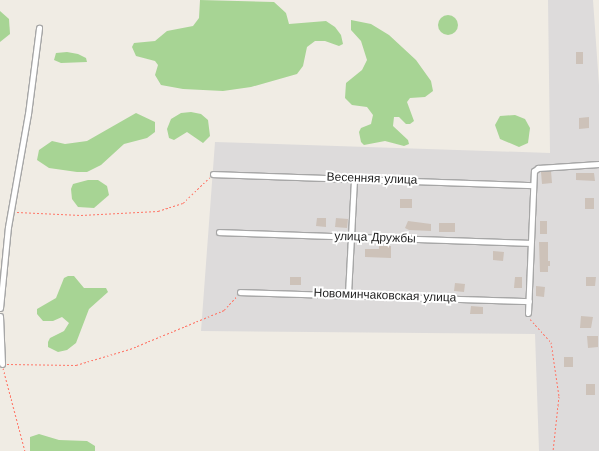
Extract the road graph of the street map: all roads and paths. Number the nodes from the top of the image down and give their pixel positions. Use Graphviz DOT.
graph roads {
  1 [pos="39,28"];
  2 [pos="599,164"];
  3 [pos="213,174"];
  4 [pos="354,178"];
  5 [pos="532,185"];
  6 [pos="11,211"];
  7 [pos="219,232"];
  8 [pos="351,237"];
  9 [pos="530,243"];
  10 [pos="240,292"];
  11 [pos="348,294"];
  12 [pos="529,301"];
  13 [pos="0,308"];
  14 [pos="528,313"];
  15 [pos="0,316"];
  16 [pos="2,364"];
  17 [pos="25,451"];
  18 [pos="554,451"];
  1 -- 6 [label="street"];
  2 -- 5 [label="street"];
  3 -- 4 [label="street, Весенняя улица"];
  3 -- 6 [label="path"];
  4 -- 5 [label="street, Весенняя улица"];
  4 -- 8 [label="street"];
  5 -- 9 [label="street"];
  6 -- 13 [label="street"];
  7 -- 8 [label="street, улица Дружбы"];
  8 -- 9 [label="street, улица Дружбы"];
  8 -- 11 [label="street"];
  9 -- 12 [label="street"];
  10 -- 11 [label="street, Новоминчаковская улица"];
  10 -- 16 [label="path"];
  11 -- 12 [label="street, Новоминчаковская улица"];
  12 -- 14 [label="street"];
  14 -- 18 [label="path"];
  15 -- 16 [label="street"];
  16 -- 17 [label="path"];
}
